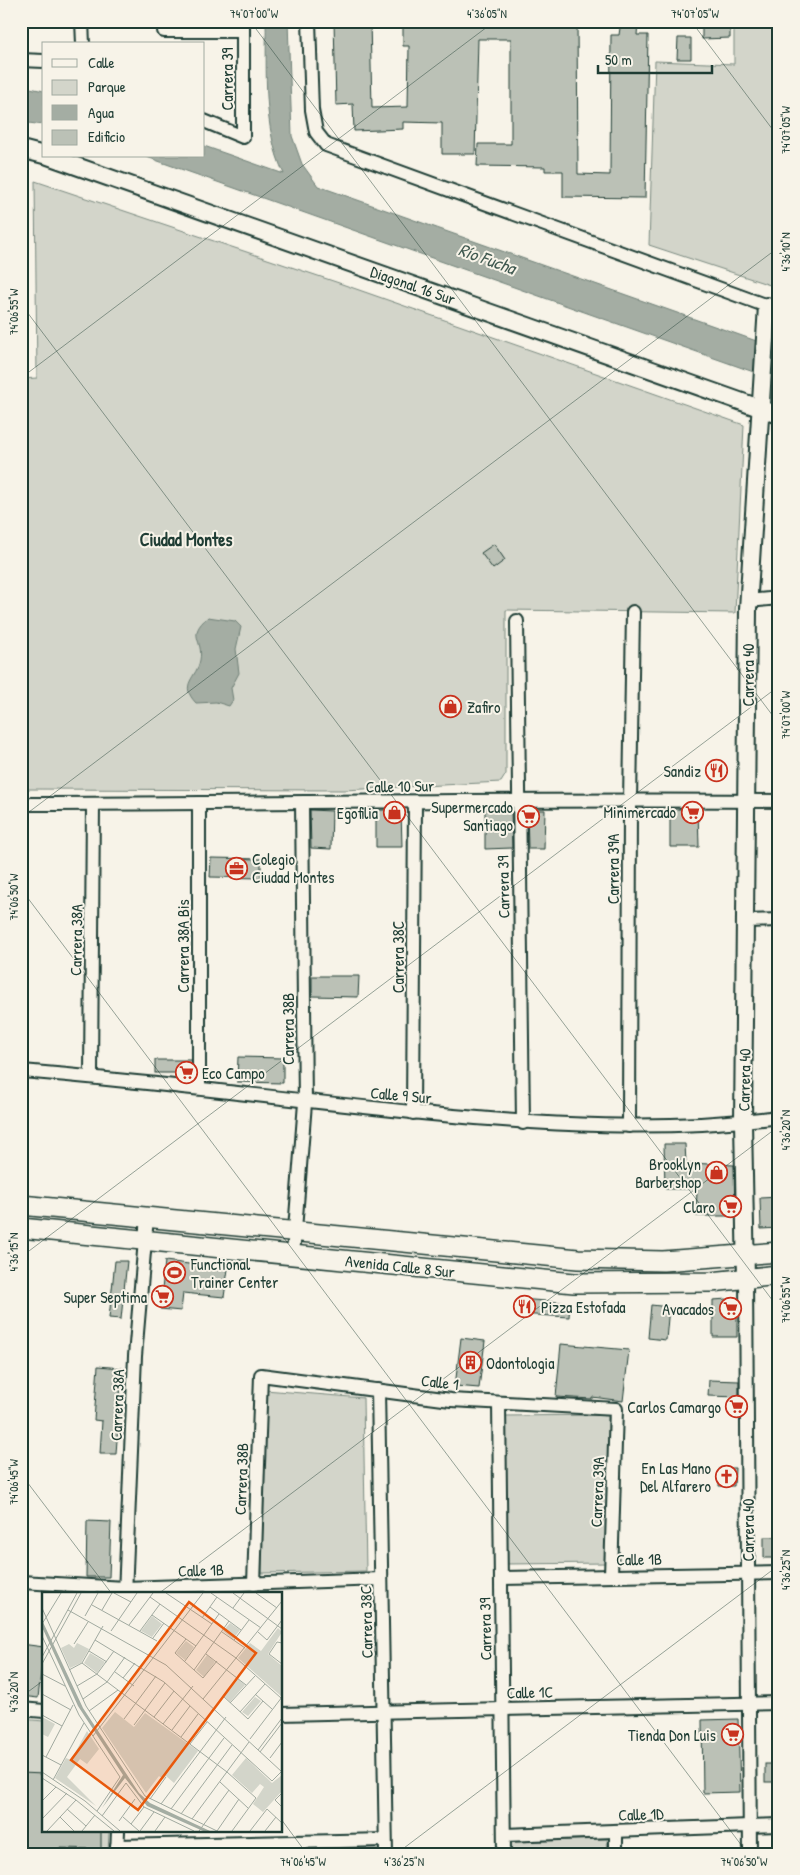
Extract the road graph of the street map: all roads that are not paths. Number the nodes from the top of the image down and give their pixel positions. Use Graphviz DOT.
graph roads {
  1 [pos="82,21"];
  2 [pos="309,21"];
  3 [pos="243,26"];
  4 [pos="164,30"];
  5 [pos="83,42"];
  6 [pos="21,60"];
  7 [pos="42,61"];
  8 [pos="205,121"];
  9 [pos="21,148"];
  10 [pos="42,154"];
  11 [pos="54,158"];
  12 [pos="773,308"];
  13 [pos="760,408"];
  14 [pos="779,415"];
  15 [pos="779,598"];
  16 [pos="748,601"];
  17 [pos="633,612"];
  18 [pos="517,621"];
  19 [pos="518,799"];
  20 [pos="748,800"];
  21 [pos="779,801"];
  22 [pos="415,802"];
  23 [pos="630,802"];
  24 [pos="199,803"];
  25 [pos="302,803"];
  26 [pos="21,804"];
  27 [pos="93,804"];
  28 [pos="779,920"];
  29 [pos="746,921"];
  30 [pos="21,1071"];
  31 [pos="90,1076"];
  32 [pos="199,1088"];
  33 [pos="305,1102"];
  34 [pos="413,1113"];
  35 [pos="779,1117"];
  36 [pos="743,1122"];
  37 [pos="523,1123"];
  38 [pos="630,1126"];
  39 [pos="21,1205"];
  40 [pos="147,1217"];
  41 [pos="21,1228"];
  42 [pos="295,1232"];
  43 [pos="143,1240"];
  44 [pos="779,1252"];
  45 [pos="293,1255"];
  46 [pos="746,1256"];
  47 [pos="779,1275"];
  48 [pos="746,1279"];
  49 [pos="261,1376"];
  50 [pos="378,1390"];
  51 [pos="499,1404"];
  52 [pos="616,1409"];
  53 [pos="779,1572"];
  54 [pos="748,1573"];
  55 [pos="611,1576"];
  56 [pos="501,1578"];
  57 [pos="381,1579"];
  58 [pos="21,1582"];
  59 [pos="254,1584"];
  60 [pos="125,1591"];
  61 [pos="779,1703"];
  62 [pos="749,1704"];
  63 [pos="21,1708"];
  64 [pos="502,1709"];
  65 [pos="42,1710"];
  66 [pos="383,1712"];
  67 [pos="282,1714"];
  68 [pos="779,1825"];
  69 [pos="750,1826"];
  70 [pos="616,1831"];
  71 [pos="118,1832"];
  72 [pos="504,1835"];
  73 [pos="385,1840"];
  74 [pos="249,1848"];
  75 [pos="117,1850"];
  76 [pos="386,1854"];
  77 [pos="504,1854"];
  78 [pos="616,1854"];
  79 [pos="750,1854"];
  1 -- 5 [label="street"];
  2 -- 12 [label="street"];
  3 -- 4 [label="street"];
  3 -- 8 [label="street, Carrera 39"];
  6 -- 7 [label="street"];
  9 -- 10 [label="street"];
  11 -- 13 [label="street, Diagonal 16 Sur"];
  12 -- 13 [label="street, Carrera 40"];
  13 -- 14 [label="street, Diagonal 16 Sur"];
  13 -- 16 [label="street, Carrera 40"];
  15 -- 16 [label="street"];
  16 -- 20 [label="street, Carrera 40"];
  17 -- 23 [label="street, Carrera 39A"];
  18 -- 19 [label="street, Carrera 39"];
  19 -- 22 [label="street, Calle 10 Sur"];
  19 -- 23 [label="street, Calle 10 Sur"];
  19 -- 37 [label="street, Carrera 39"];
  20 -- 21 [label="street, Calle 10 Sur"];
  20 -- 23 [label="street, Calle 10 Sur"];
  20 -- 29 [label="street, Carrera 40"];
  22 -- 25 [label="street, Calle 10 Sur"];
  22 -- 34 [label="street, Carrera 38C"];
  23 -- 38 [label="street, Carrera 39A"];
  24 -- 25 [label="street, Calle 10 Sur"];
  24 -- 27 [label="street, Calle 10 Sur"];
  24 -- 32 [label="street, Carrera 38A Bis"];
  25 -- 33 [label="street, Carrera 38B"];
  26 -- 27 [label="street, Calle 10 Sur"];
  27 -- 31 [label="street, Carrera 38A"];
  28 -- 29 [label="street"];
  29 -- 36 [label="street, Carrera 40"];
  30 -- 31 [label="street, Calle 9 Sur"];
  31 -- 32 [label="street, Calle 9 Sur"];
  32 -- 33 [label="street, Calle 9 Sur"];
  33 -- 34 [label="street, Calle 9 Sur"];
  33 -- 42 [label="street, Carrera 38B"];
  34 -- 37 [label="street, Calle 9 Sur"];
  35 -- 36 [label="street, Calle 9 Sur"];
  36 -- 38 [label="street, Calle 9 Sur"];
  36 -- 46 [label="street, Carrera 40"];
  37 -- 38 [label="street, Calle 9 Sur"];
  39 -- 40 [label="main road, Avenida Calle 8 Sur"];
  40 -- 42 [label="main road, Avenida Calle 8 Sur"];
  40 -- 43 [label="street, Carrera 38A"];
  41 -- 43 [label="main road, Avenida Calle 8 Sur"];
  42 -- 45 [label="street, Carrera 38B"];
  42 -- 46 [label="main road, Avenida Calle 8 Sur"];
  43 -- 45 [label="main road, Avenida Calle 8 Sur"];
  43 -- 60 [label="street, Carrera 38A"];
  44 -- 46 [label="main road, Avenida Calle 8 Sur"];
  45 -- 48 [label="main road, Avenida Calle 8 Sur"];
  46 -- 48 [label="street, Carrera 40"];
  47 -- 48 [label="main road, Avenida Calle 8 Sur"];
  48 -- 54 [label="street, Carrera 40"];
  49 -- 50 [label="street, Calle 1"];
  49 -- 59 [label="street, Carrera 38B"];
  50 -- 51 [label="street, Calle 1"];
  50 -- 57 [label="street, Carrera 38C"];
  51 -- 52 [label="street, Calle 1"];
  51 -- 56 [label="street, Carrera 39"];
  52 -- 55 [label="street, Carrera 39A"];
  53 -- 54 [label="street, Calle 1B"];
  54 -- 55 [label="street, Calle 1B"];
  54 -- 62 [label="street, Carrera 40"];
  55 -- 56 [label="street, Calle 1B"];
  56 -- 64 [label="street, Carrera 39"];
  57 -- 59 [label="street, Calle 1B"];
  57 -- 66 [label="street, Carrera 38C"];
  58 -- 60 [label="street, Calle 1B"];
  59 -- 60 [label="street, Calle 1B"];
  61 -- 62 [label="street, Calle 1C"];
  62 -- 64 [label="street, Calle 1C"];
  62 -- 69 [label="street, Carrera 40"];
  63 -- 65 [label="street"];
  64 -- 66 [label="street, Calle 1C"];
  64 -- 72 [label="street, Carrera 39"];
  66 -- 67 [label="street, Calle 1C"];
  66 -- 73 [label="street, Carrera 38C"];
  68 -- 69 [label="street, Calle 1D"];
  69 -- 70 [label="street, Calle 1D"];
  69 -- 79 [label="street, Carrera 40"];
  70 -- 72 [label="street, Calle 1D"];
  70 -- 78 [label="street"];
  71 -- 75 [label="street"];
  72 -- 77 [label="street, Carrera 39"];
  73 -- 74 [label="street"];
  73 -- 76 [label="street, Carrera 38C"];
  74 -- 75 [label="street"];
}
